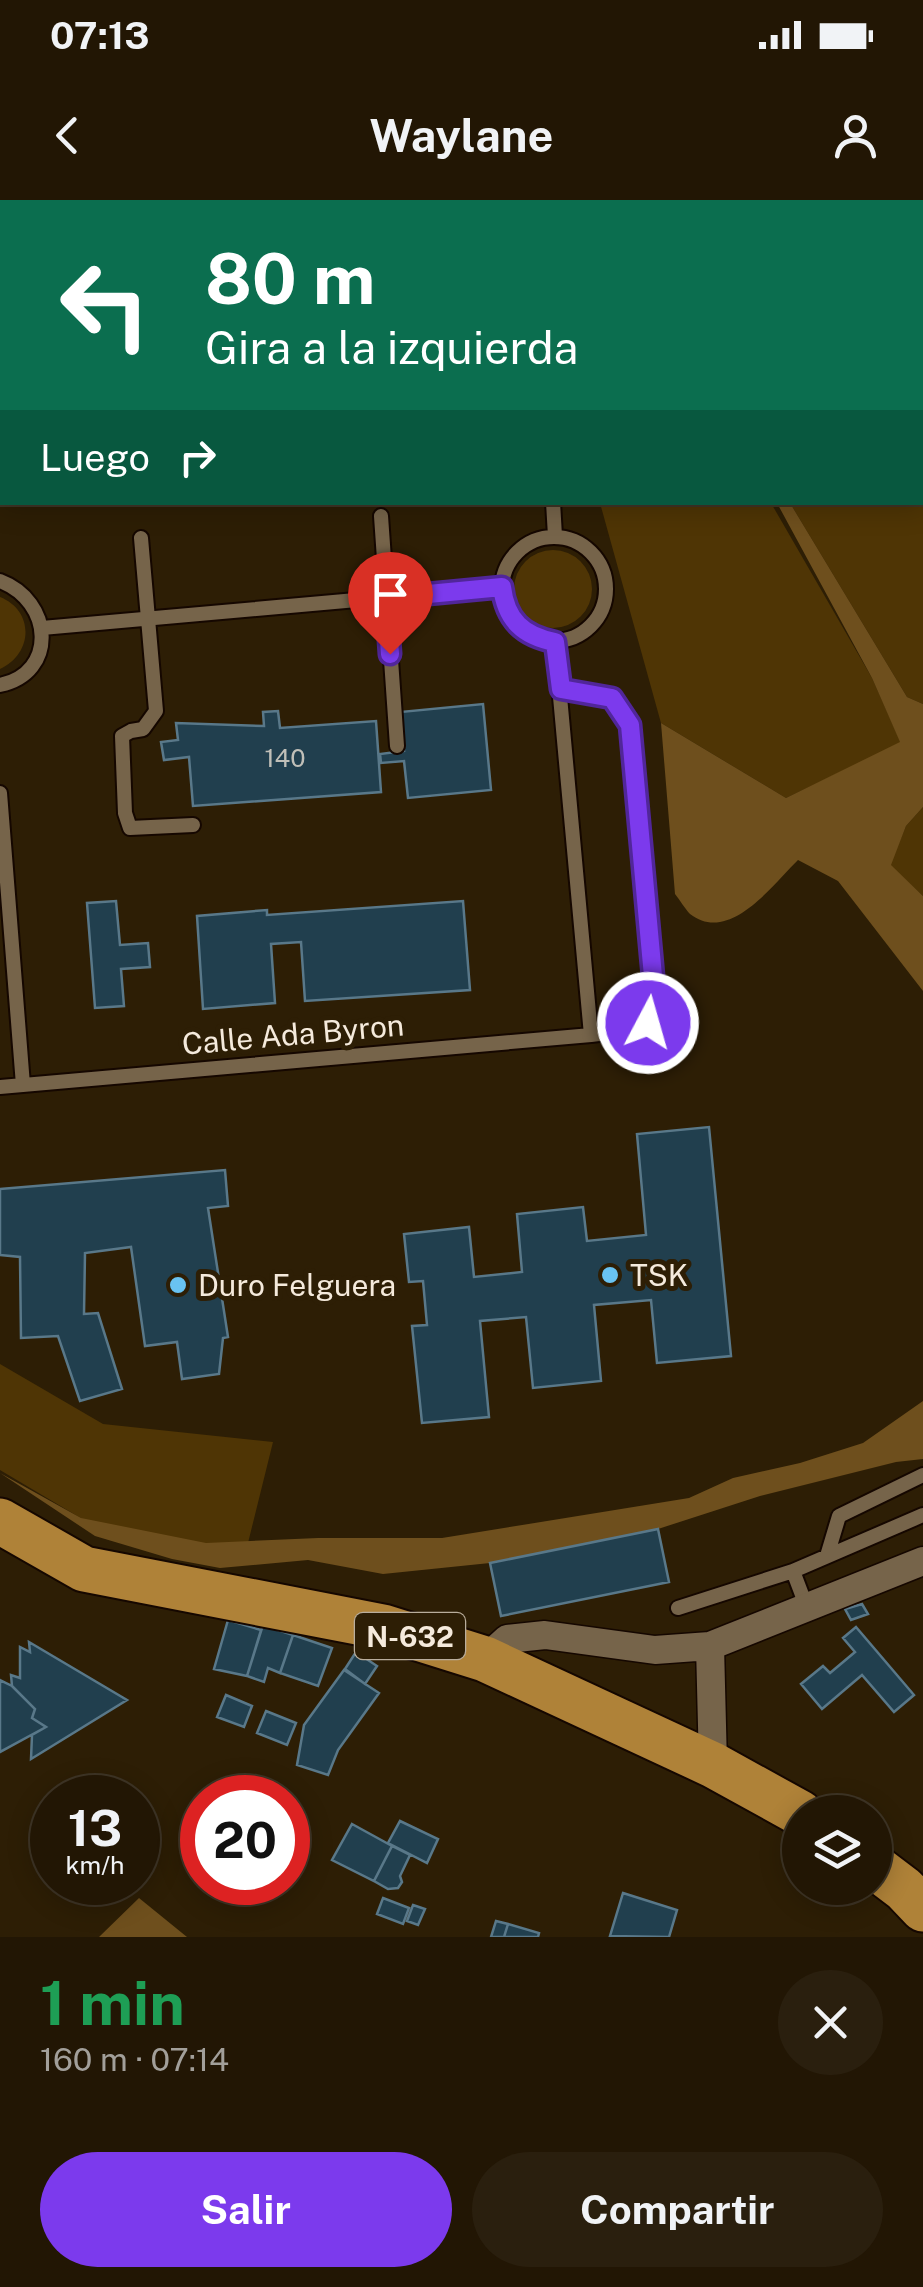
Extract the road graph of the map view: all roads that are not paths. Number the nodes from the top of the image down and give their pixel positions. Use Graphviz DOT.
graph roads {
  1 [pos="552,505"];
  2 [pos="381,516"];
  3 [pos="556,536"];
  4 [pos="141,538"];
  5 [pos="0,581"];
  6 [pos="502,587"];
  7 [pos="386,598"];
  8 [pos="148,618"];
  9 [pos="42,628"];
  10 [pos="555,642"];
  11 [pos="0,686"];
  12 [pos="561,689"];
  13 [pos="397,746"];
  14 [pos="0,793"];
  15 [pos="194,824"];
  16 [pos="591,1035"];
  17 [pos="23,1085"];
  18 [pos="0,1087"];
  19 [pos="923,1475"];
  20 [pos="923,1515"];
  21 [pos="0,1521"];
  22 [pos="827,1556"];
  23 [pos="923,1561"];
  24 [pos="792,1571"];
  25 [pos="678,1608"];
  26 [pos="807,1608"];
  27 [pos="710,1646"];
  28 [pos="485,1658"];
  29 [pos="712,1766"];
  30 [pos="782,1803"];
  31 [pos="892,1879"];
  32 [pos="923,1909"];
  1 -- 3 [label="lane"];
  2 -- 7 [label="lane"];
  3 -- 6 [label="lane"];
  3 -- 10 [label="lane"];
  4 -- 8 [label="lane"];
  5 -- 9 [label="lane"];
  6 -- 7 [label="lane"];
  6 -- 10 [label="lane"];
  7 -- 8 [label="lane"];
  7 -- 13 [label="lane"];
  8 -- 9 [label="lane"];
  8 -- 15 [label="lane"];
  9 -- 11 [label="lane"];
  10 -- 12 [label="lane"];
  12 -- 16 [label="lane"];
  12 -- 16 [label="lane, Calle Ada Byron"];
  14 -- 17 [label="lane"];
  16 -- 17 [label="lane, Calle Ada Byron"];
  17 -- 18 [label="lane, Calle Ada Byron"];
  19 -- 22 [label="lane"];
  20 -- 22 [label="lane"];
  21 -- 28 [label="highway, N-632"];
  22 -- 24 [label="lane"];
  23 -- 26 [label="street"];
  24 -- 25 [label="lane"];
  24 -- 26 [label="lane"];
  26 -- 27 [label="street"];
  27 -- 28 [label="street"];
  27 -- 29 [label="street"];
  28 -- 29 [label="highway, N-632"];
  29 -- 30 [label="highway, N-632"];
  31 -- 32 [label="highway"];
}
